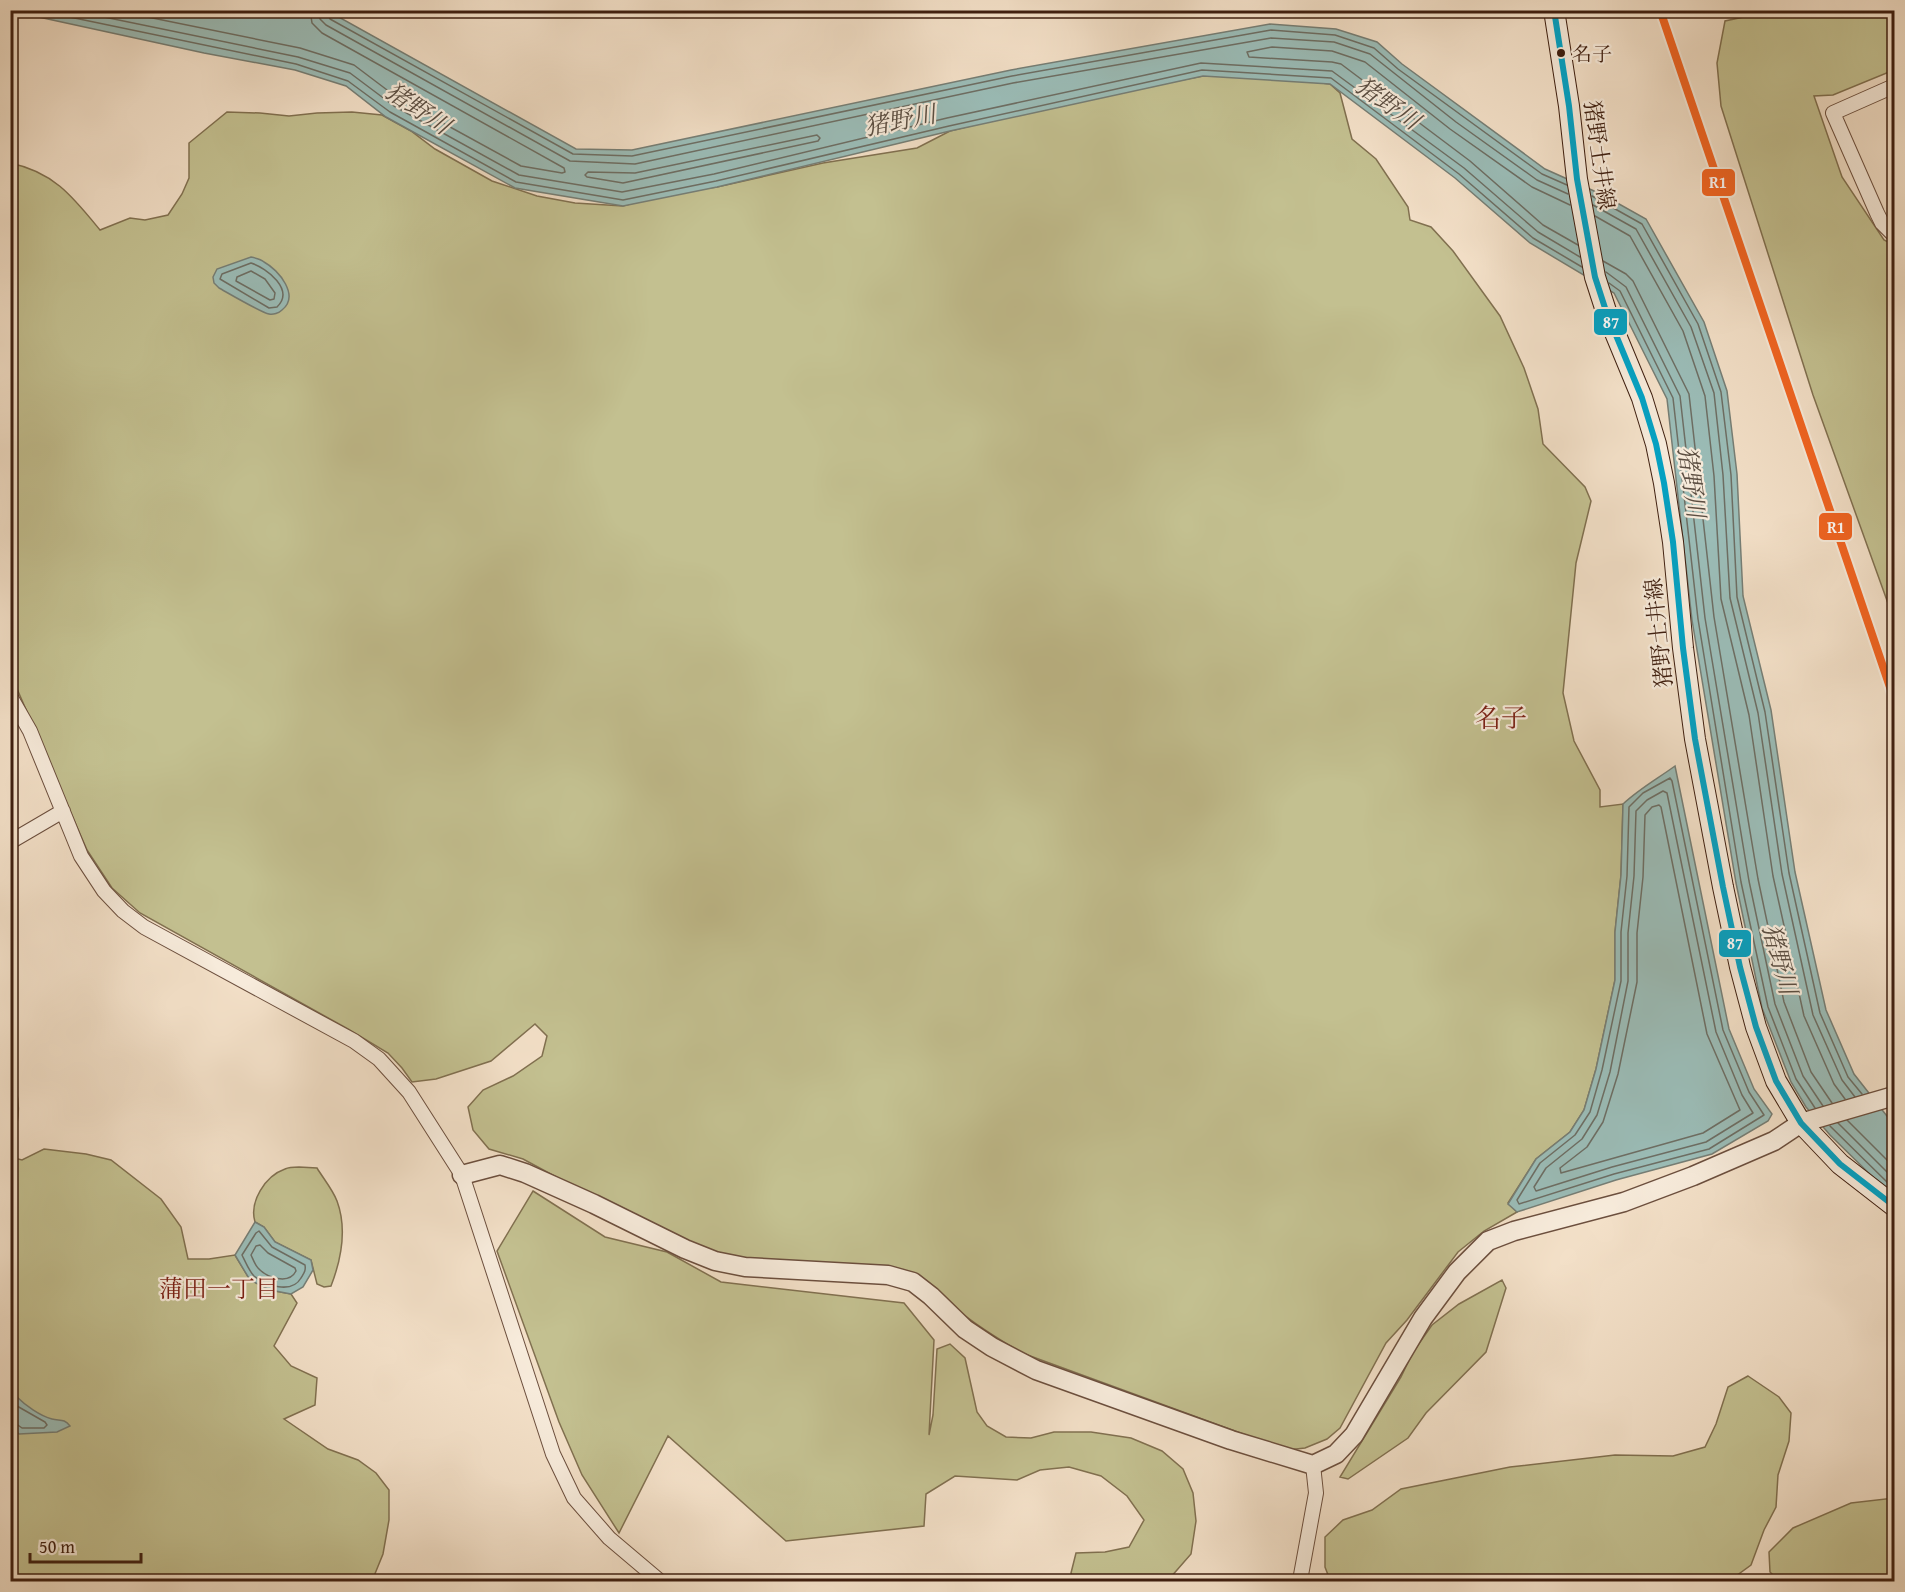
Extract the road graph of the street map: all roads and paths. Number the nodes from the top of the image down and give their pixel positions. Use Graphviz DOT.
graph roads {
  1 [pos="1554,10"];
  2 [pos="1894,86"];
  3 [pos="1894,235"];
  4 [pos="10,696"];
  5 [pos="63,811"];
  6 [pos="10,842"];
  7 [pos="1894,1096"];
  8 [pos="1810,1121"];
  9 [pos="462,1176"];
  10 [pos="1894,1206"];
  11 [pos="1314,1465"];
  12 [pos="1301,1575"];
  13 [pos="661,1581"];
  1 -- 8 [label="main road, 猪野土井線"];
  2 -- 3 [label="street"];
  4 -- 5 [label="street"];
  5 -- 6 [label="street"];
  5 -- 9 [label="street"];
  7 -- 8 [label="street"];
  8 -- 10 [label="main road, 猪野土井線"];
  8 -- 11 [label="street"];
  9 -- 11 [label="street"];
  9 -- 13 [label="street"];
  11 -- 12 [label="street"];
}
